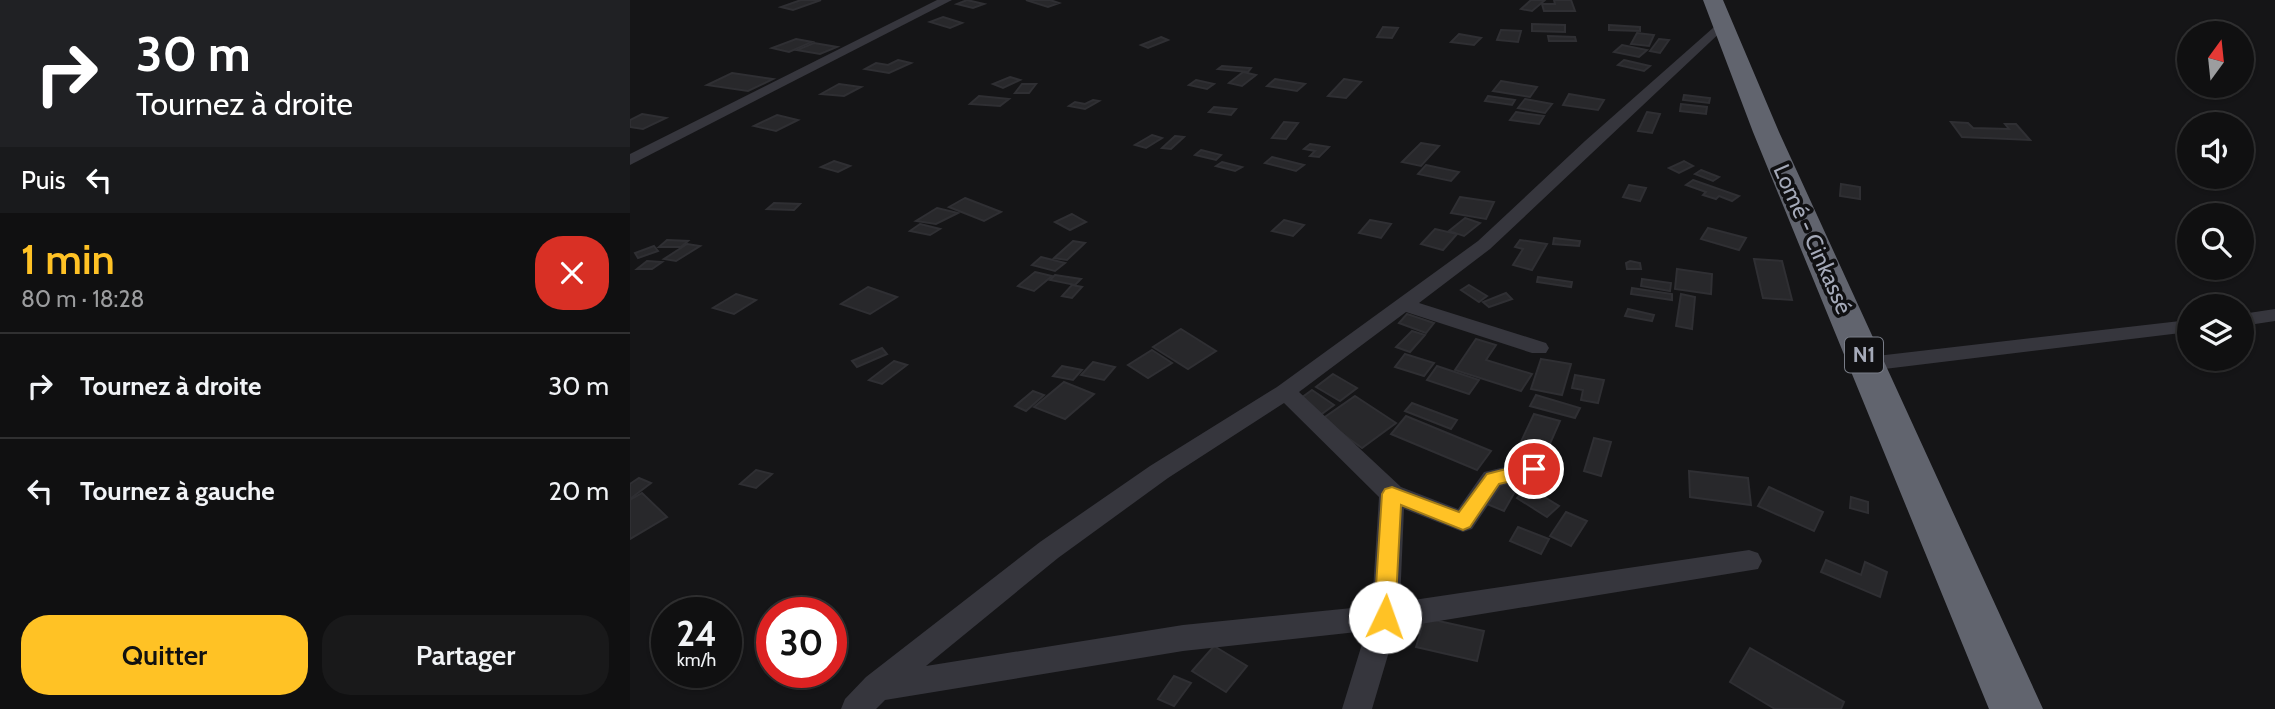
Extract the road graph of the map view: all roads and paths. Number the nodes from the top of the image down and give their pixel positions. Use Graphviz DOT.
graph roads {
  1 [pos="946,0"];
  2 [pos="1718,12"];
  3 [pos="630,160"];
  4 [pos="1402,304"];
  5 [pos="2275,315"];
  6 [pos="2254,318"];
  7 [pos="2177,327"];
  8 [pos="1539,348"];
  9 [pos="1868,364"];
  10 [pos="1285,392"];
  11 [pos="1534,469"];
  12 [pos="1392,494"];
  13 [pos="1749,562"];
  14 [pos="1385,617"];
  15 [pos="877,687"];
  16 [pos="856,709"];
  17 [pos="1357,709"];
  18 [pos="2016,709"];
  1 -- 3 [label="street"];
  2 -- 4 [label="street"];
  2 -- 9 [label="highway, Lomé - Cinkassé / N1"];
  4 -- 8 [label="street"];
  4 -- 10 [label="street"];
  5 -- 6 [label="street"];
  7 -- 9 [label="street"];
  9 -- 18 [label="highway, Lomé - Cinkassé / N1"];
  10 -- 12 [label="street"];
  10 -- 15 [label="street"];
  11 -- 12 [label="street"];
  12 -- 14 [label="street"];
  13 -- 14 [label="street"];
  14 -- 15 [label="street"];
  14 -- 17 [label="street"];
  15 -- 16 [label="street"];
}
